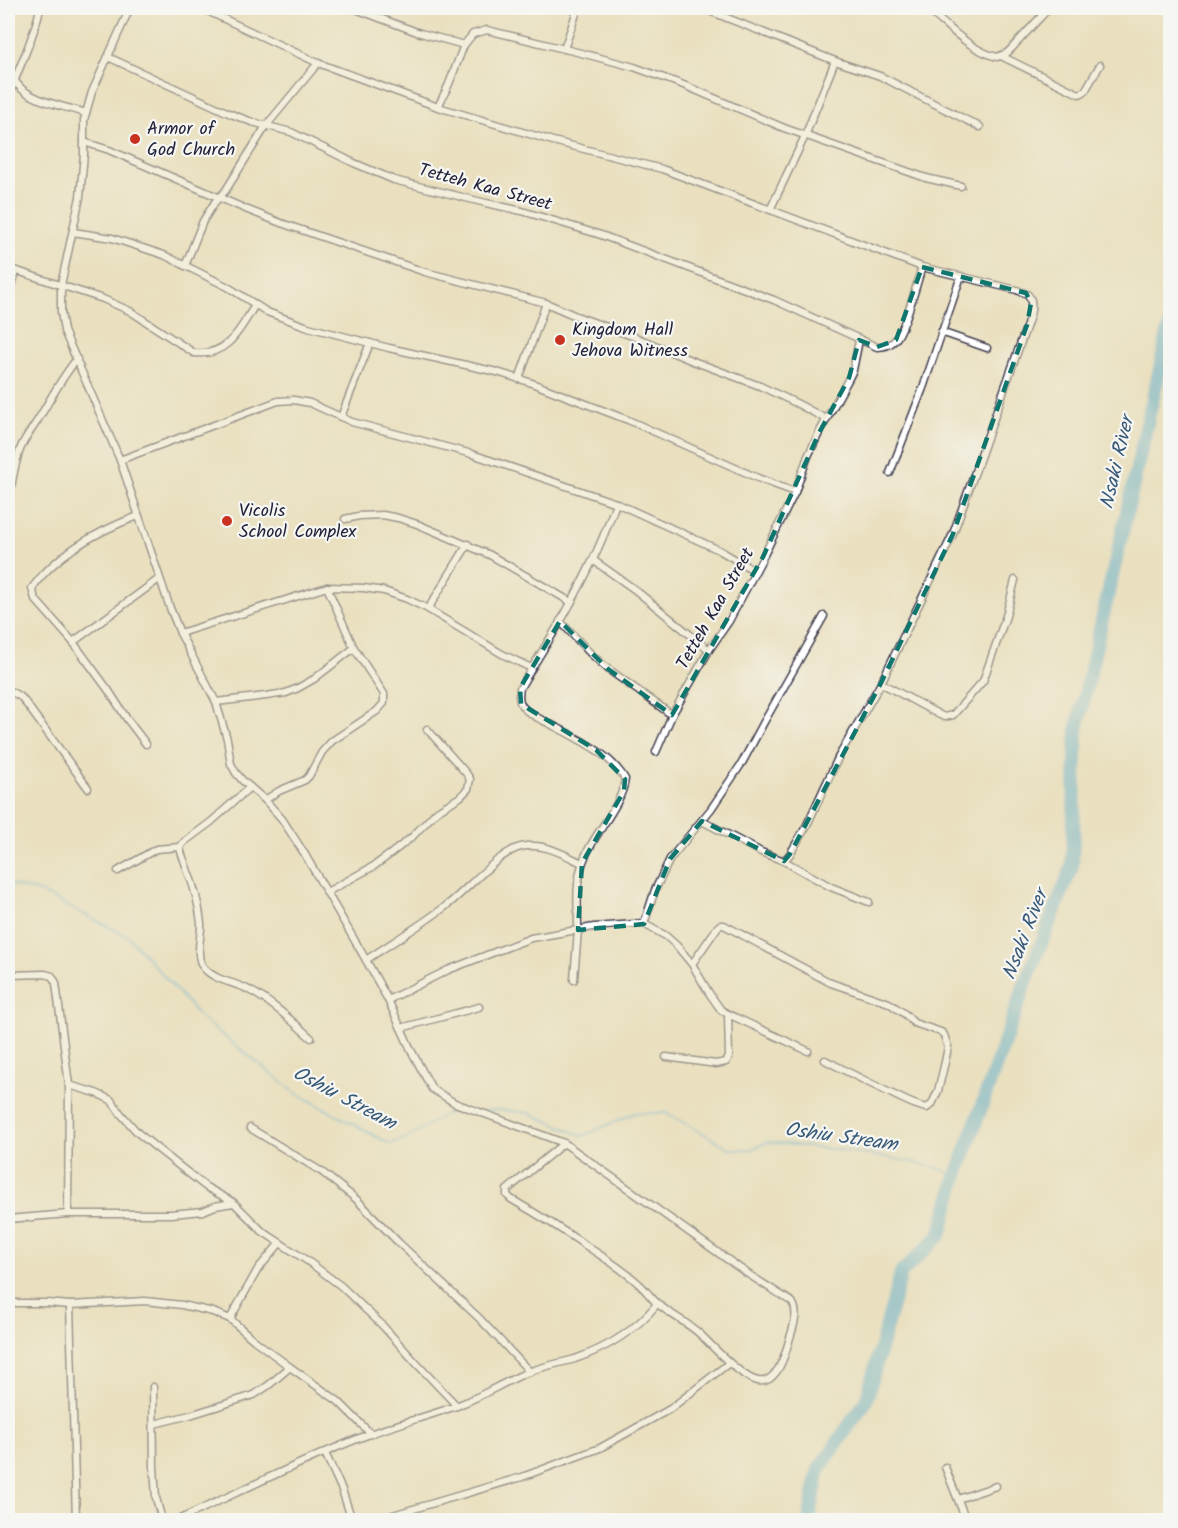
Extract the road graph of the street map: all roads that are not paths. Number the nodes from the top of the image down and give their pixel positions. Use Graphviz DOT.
graph roads {
  1 [pos="40,8"];
  2 [pos="130,8"];
  3 [pos="201,8"];
  4 [pos="354,8"];
  5 [pos="578,8"];
  6 [pos="702,8"];
  7 [pos="925,8"];
  8 [pos="1049,8"];
  9 [pos="464,45"];
  10 [pos="564,49"];
  11 [pos="1001,56"];
  12 [pos="108,57"];
  13 [pos="835,61"];
  14 [pos="318,63"];
  15 [pos="1100,65"];
  16 [pos="8,72"];
  17 [pos="14,80"];
  18 [pos="8,100"];
  19 [pos="438,107"];
  20 [pos="86,113"];
  21 [pos="266,126"];
  22 [pos="980,128"];
  23 [pos="805,136"];
  24 [pos="84,142"];
  25 [pos="961,186"];
  26 [pos="219,197"];
  27 [pos="770,210"];
  28 [pos="73,232"];
  29 [pos="185,266"];
  30 [pos="922,267"];
  31 [pos="8,268"];
  32 [pos="16,271"];
  33 [pos="961,276"];
  34 [pos="61,285"];
  35 [pos="8,302"];
  36 [pos="546,303"];
  37 [pos="255,305"];
  38 [pos="941,332"];
  39 [pos="859,340"];
  40 [pos="370,343"];
  41 [pos="987,348"];
  42 [pos="76,358"];
  43 [pos="519,379"];
  44 [pos="341,417"];
  45 [pos="826,419"];
  46 [pos="120,460"];
  47 [pos="890,473"];
  48 [pos="795,492"];
  49 [pos="8,500"];
  50 [pos="616,503"];
  51 [pos="138,516"];
  52 [pos="345,519"];
  53 [pos="468,544"];
  54 [pos="593,560"];
  55 [pos="755,571"];
  56 [pos="159,579"];
  57 [pos="1015,580"];
  58 [pos="327,587"];
  59 [pos="571,602"];
  60 [pos="428,609"];
  61 [pos="824,616"];
  62 [pos="560,621"];
  63 [pos="180,633"];
  64 [pos="73,642"];
  65 [pos="354,648"];
  66 [pos="710,650"];
  67 [pos="531,668"];
  68 [pos="881,682"];
  69 [pos="8,692"];
  70 [pos="216,702"];
  71 [pos="672,715"];
  72 [pos="427,729"];
  73 [pos="146,744"];
  74 [pos="656,752"];
  75 [pos="250,787"];
  76 [pos="88,788"];
  77 [pos="265,800"];
  78 [pos="702,821"];
  79 [pos="180,847"];
  80 [pos="784,861"];
  81 [pos="582,863"];
  82 [pos="118,871"];
  83 [pos="327,892"];
  84 [pos="869,902"];
  85 [pos="644,924"];
  86 [pos="578,930"];
  87 [pos="366,960"];
  88 [pos="692,964"];
  89 [pos="8,975"];
  90 [pos="574,980"];
  91 [pos="388,1000"];
  92 [pos="480,1007"];
  93 [pos="728,1014"];
  94 [pos="401,1029"];
  95 [pos="311,1038"];
  96 [pos="808,1051"];
  97 [pos="666,1057"];
  98 [pos="825,1060"];
  99 [pos="69,1085"];
  100 [pos="250,1128"];
  101 [pos="564,1143"];
  102 [pos="233,1202"];
  103 [pos="68,1214"];
  104 [pos="8,1219"];
  105 [pos="280,1243"];
  106 [pos="8,1303"];
  107 [pos="657,1304"];
  108 [pos="69,1305"];
  109 [pos="230,1319"];
  110 [pos="729,1363"];
  111 [pos="290,1367"];
  112 [pos="530,1372"];
  113 [pos="153,1387"];
  114 [pos="457,1406"];
  115 [pos="154,1424"];
  116 [pos="371,1434"];
  117 [pos="325,1453"];
  118 [pos="945,1467"];
  119 [pos="996,1486"];
  120 [pos="958,1499"];
  121 [pos="76,1521"];
  122 [pos="162,1521"];
  123 [pos="178,1521"];
  124 [pos="352,1521"];
  125 [pos="376,1521"];
  126 [pos="966,1521"];
  1 -- 17 [label="street"];
  2 -- 12 [label="street"];
  3 -- 14 [label="street"];
  4 -- 9 [label="street"];
  5 -- 10 [label="street"];
  6 -- 13 [label="street"];
  7 -- 11 [label="street"];
  8 -- 11 [label="street"];
  9 -- 10 [label="street"];
  9 -- 19 [label="street"];
  10 -- 23 [label="street"];
  11 -- 15 [label="street"];
  12 -- 20 [label="street"];
  12 -- 21 [label="street, Tetteh Kaa Street"];
  13 -- 22 [label="street"];
  13 -- 23 [label="street"];
  14 -- 19 [label="street"];
  14 -- 21 [label="street"];
  16 -- 17 [label="street"];
  17 -- 18 [label="street"];
  17 -- 20 [label="street"];
  19 -- 27 [label="street"];
  20 -- 24 [label="street"];
  21 -- 26 [label="street"];
  21 -- 39 [label="street, Tetteh Kaa Street"];
  23 -- 25 [label="street"];
  23 -- 27 [label="street"];
  24 -- 26 [label="street"];
  24 -- 28 [label="street"];
  26 -- 29 [label="street"];
  26 -- 36 [label="street"];
  27 -- 30 [label="street"];
  28 -- 29 [label="street"];
  28 -- 34 [label="street"];
  29 -- 37 [label="street"];
  30 -- 33 [label="street"];
  30 -- 39 [label="street, Tetteh Kaa Street"];
  31 -- 32 [label="street"];
  32 -- 34 [label="street"];
  32 -- 35 [label="street"];
  33 -- 38 [label="street"];
  33 -- 68 [label="street"];
  34 -- 37 [label="street"];
  34 -- 42 [label="street"];
  36 -- 43 [label="street"];
  36 -- 45 [label="street"];
  37 -- 40 [label="street"];
  38 -- 41 [label="street"];
  38 -- 47 [label="street"];
  39 -- 45 [label="street, Tetteh Kaa Street"];
  40 -- 43 [label="street"];
  40 -- 44 [label="street"];
  42 -- 46 [label="street"];
  42 -- 49 [label="street"];
  43 -- 48 [label="street"];
  44 -- 46 [label="street"];
  44 -- 50 [label="street"];
  45 -- 48 [label="street, Tetteh Kaa Street"];
  46 -- 51 [label="street"];
  48 -- 55 [label="street, Tetteh Kaa Street"];
  50 -- 54 [label="street"];
  50 -- 55 [label="street"];
  51 -- 56 [label="street"];
  51 -- 64 [label="street"];
  52 -- 53 [label="street"];
  53 -- 59 [label="street"];
  53 -- 60 [label="street"];
  54 -- 59 [label="street"];
  54 -- 66 [label="street"];
  55 -- 66 [label="street, Tetteh Kaa Street"];
  56 -- 63 [label="street"];
  56 -- 64 [label="street"];
  57 -- 68 [label="street"];
  58 -- 60 [label="street"];
  58 -- 63 [label="street"];
  58 -- 65 [label="street"];
  59 -- 62 [label="street"];
  60 -- 67 [label="street"];
  61 -- 78 [label="street"];
  62 -- 67 [label="street"];
  62 -- 71 [label="street"];
  63 -- 70 [label="street"];
  64 -- 73 [label="street"];
  65 -- 70 [label="street"];
  65 -- 77 [label="street"];
  66 -- 71 [label="street, Tetteh Kaa Street"];
  67 -- 81 [label="street"];
  68 -- 80 [label="street"];
  69 -- 76 [label="street"];
  70 -- 75 [label="street"];
  71 -- 74 [label="street, Tetteh Kaa Street"];
  72 -- 83 [label="street"];
  75 -- 77 [label="street"];
  75 -- 79 [label="street"];
  77 -- 83 [label="street"];
  78 -- 80 [label="street"];
  78 -- 85 [label="street"];
  79 -- 82 [label="street"];
  79 -- 95 [label="street"];
  80 -- 84 [label="street"];
  81 -- 86 [label="street"];
  81 -- 87 [label="street"];
  83 -- 87 [label="street"];
  85 -- 86 [label="street"];
  85 -- 88 [label="street"];
  86 -- 90 [label="street"];
  86 -- 91 [label="street"];
  87 -- 91 [label="street"];
  88 -- 93 [label="street"];
  88 -- 98 [label="street"];
  89 -- 99 [label="street"];
  91 -- 94 [label="street"];
  92 -- 94 [label="street"];
  93 -- 96 [label="street"];
  93 -- 97 [label="street"];
  94 -- 101 [label="street"];
  99 -- 102 [label="street"];
  99 -- 103 [label="street"];
  100 -- 112 [label="street"];
  101 -- 107 [label="street"];
  101 -- 110 [label="street"];
  102 -- 103 [label="street"];
  102 -- 105 [label="street"];
  103 -- 104 [label="street"];
  105 -- 109 [label="street"];
  105 -- 114 [label="street"];
  106 -- 108 [label="street"];
  107 -- 110 [label="street"];
  107 -- 112 [label="street"];
  108 -- 109 [label="street"];
  108 -- 121 [label="street"];
  109 -- 111 [label="street"];
  110 -- 125 [label="street"];
  111 -- 115 [label="street"];
  111 -- 116 [label="street"];
  112 -- 114 [label="street"];
  113 -- 115 [label="street"];
  114 -- 116 [label="street"];
  115 -- 122 [label="street"];
  116 -- 117 [label="street"];
  117 -- 123 [label="street"];
  117 -- 124 [label="street"];
  118 -- 120 [label="street"];
  119 -- 120 [label="street"];
  120 -- 126 [label="street"];
}
